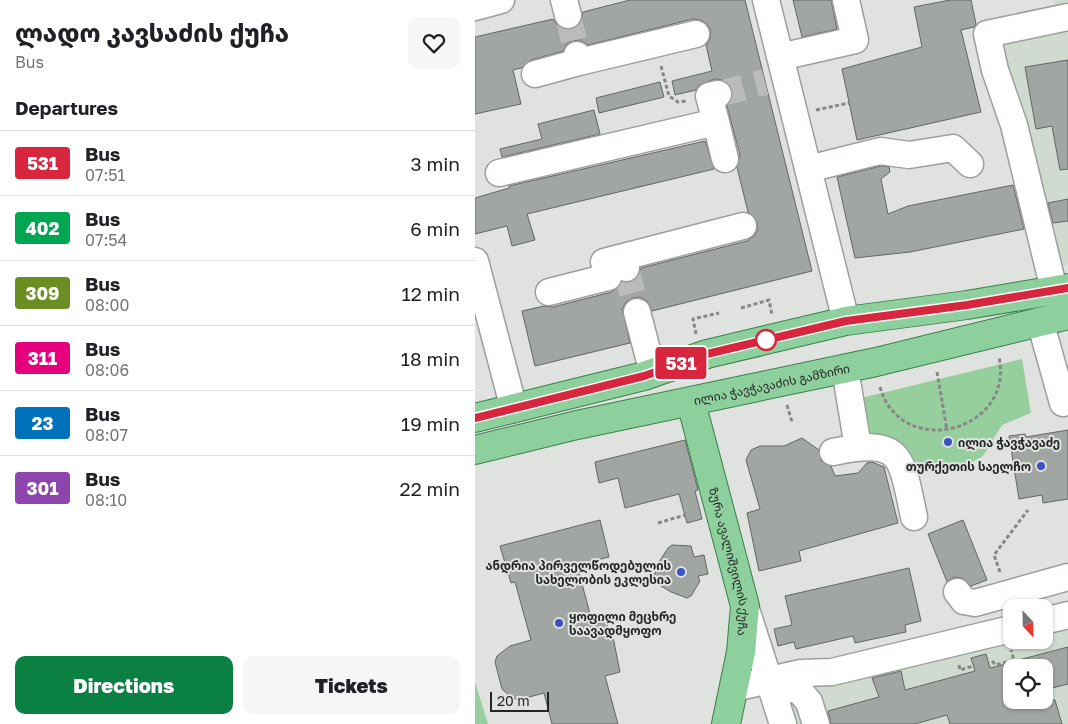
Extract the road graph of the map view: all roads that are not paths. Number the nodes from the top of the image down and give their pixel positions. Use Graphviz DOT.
graph roads {
  1 [pos="501,0"];
  2 [pos="766,0"];
  3 [pos="846,0"];
  4 [pos="475,7"];
  5 [pos="1068,16"];
  6 [pos="696,34"];
  7 [pos="777,72"];
  8 [pos="535,74"];
  9 [pos="714,95"];
  10 [pos="716,122"];
  11 [pos="725,159"];
  12 [pos="970,164"];
  13 [pos="808,168"];
  14 [pos="499,173"];
  15 [pos="743,226"];
  16 [pos="475,261"];
  17 [pos="1061,289"];
  18 [pos="549,292"];
  19 [pos="637,312"];
  20 [pos="1068,315"];
  21 [pos="845,317"];
  22 [pos="1040,322"];
  23 [pos="845,369"];
  24 [pos="653,373"];
  25 [pos="691,402"];
  26 [pos="1063,403"];
  27 [pos="513,408"];
  28 [pos="475,418"];
  29 [pos="475,450"];
  30 [pos="914,517"];
  31 [pos="1068,577"];
  32 [pos="957,592"];
  33 [pos="745,606"];
  34 [pos="1068,616"];
  35 [pos="1053,619"];
  36 [pos="1003,631"];
  37 [pos="777,683"];
  38 [pos="734,688"];
  39 [pos="726,724"];
  40 [pos="783,724"];
  41 [pos="816,724"];
  1 -- 4 [label="street"];
  2 -- 7 [label="street"];
  3 -- 7 [label="street"];
  5 -- 17 [label="street"];
  6 -- 8 [label="street"];
  7 -- 13 [label="street"];
  9 -- 10 [label="street"];
  10 -- 11 [label="street"];
  10 -- 14 [label="street"];
  12 -- 13 [label="street"];
  13 -- 21 [label="street"];
  15 -- 18 [label="street"];
  16 -- 27 [label="street"];
  17 -- 21 [label="main road"];
  19 -- 24 [label="street"];
  20 -- 22 [label="main road, ილია ჭავჭავაძის გამზირი"];
  21 -- 24 [label="main road"];
  22 -- 23 [label="main road, ილია ჭავჭავაძის გამზირი"];
  22 -- 26 [label="street"];
  23 -- 25 [label="main road, ილია ჭავჭავაძის გამზირი"];
  23 -- 30 [label="street"];
  24 -- 27 [label="main road"];
  25 -- 29 [label="main road, ილია ჭავჭავაძის გამზირი"];
  25 -- 33 [label="main road, ზურა ავალიშვილის ქუჩა"];
  27 -- 28 [label="main road"];
  31 -- 32 [label="street"];
  33 -- 37 [label="street"];
  33 -- 38 [label="main road, ზურა ავალიშვილის ქუჩა"];
  34 -- 35 [label="street"];
  36 -- 37 [label="street"];
  37 -- 38 [label="street"];
  37 -- 40 [label="street"];
  37 -- 41 [label="street"];
  38 -- 39 [label="main road, ზურა ავალიშვილის ქუჩა"];
}
